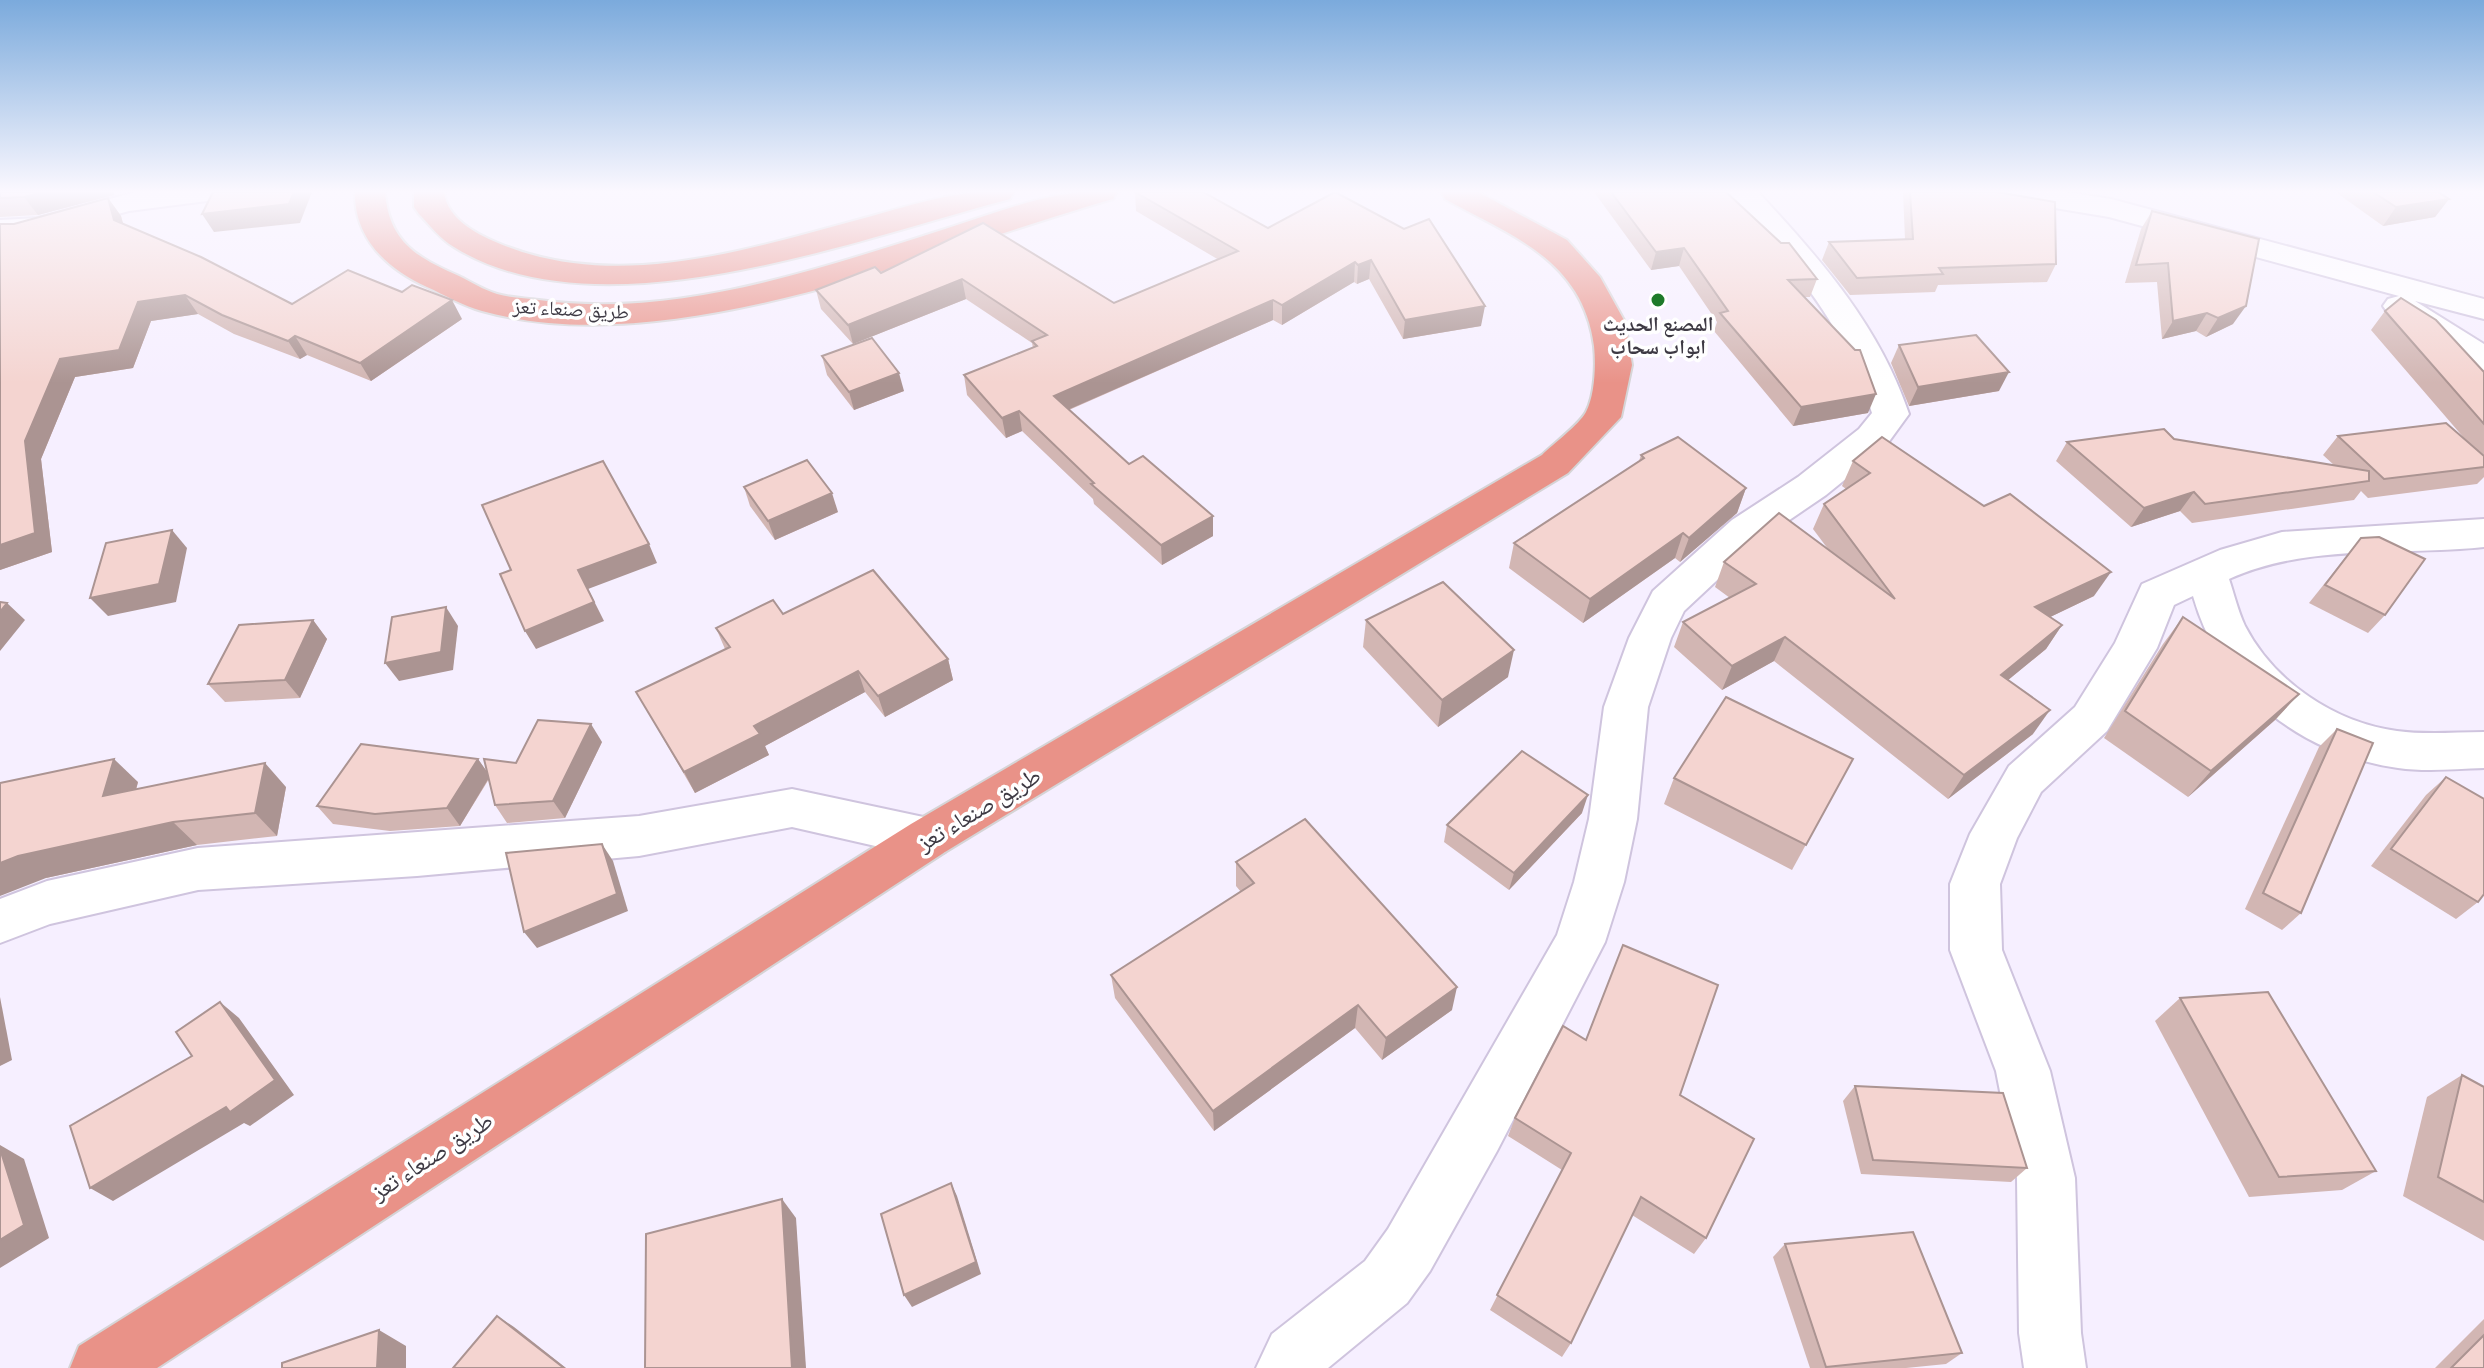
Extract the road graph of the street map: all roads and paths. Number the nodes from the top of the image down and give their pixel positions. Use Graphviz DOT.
graph roads {
  1 [pos="397,256"];
  2 [pos="500,256"];
  3 [pos="762,256"];
  4 [pos="888,256"];
  5 [pos="1564,256"];
  6 [pos="1799,256"];
  7 [pos="2284,256"];
  8 [pos="2335,270"];
  9 [pos="2484,309"];
  10 [pos="2484,359"];
  11 [pos="2484,533"];
  12 [pos="2206,572"];
  13 [pos="2484,750"];
  14 [pos="928,838"];
  15 [pos="0,921"];
  16 [pos="101,1368"];
  17 [pos="1287,1368"];
  18 [pos="2055,1368"];
  1 -- 4 [label="highway, طريق صنعاء تعز"];
  2 -- 3 [label="highway, طريق صنعاء تعز"];
  5 -- 14 [label="highway, طريق صنعاء تعز"];
  6 -- 17 [label="street"];
  7 -- 8 [label="street"];
  8 -- 9 [label="street"];
  8 -- 10 [label="street"];
  11 -- 12 [label="street"];
  12 -- 13 [label="street"];
  12 -- 18 [label="street"];
  14 -- 15 [label="street"];
  14 -- 16 [label="highway, طريق صنعاء تعز"];
}
